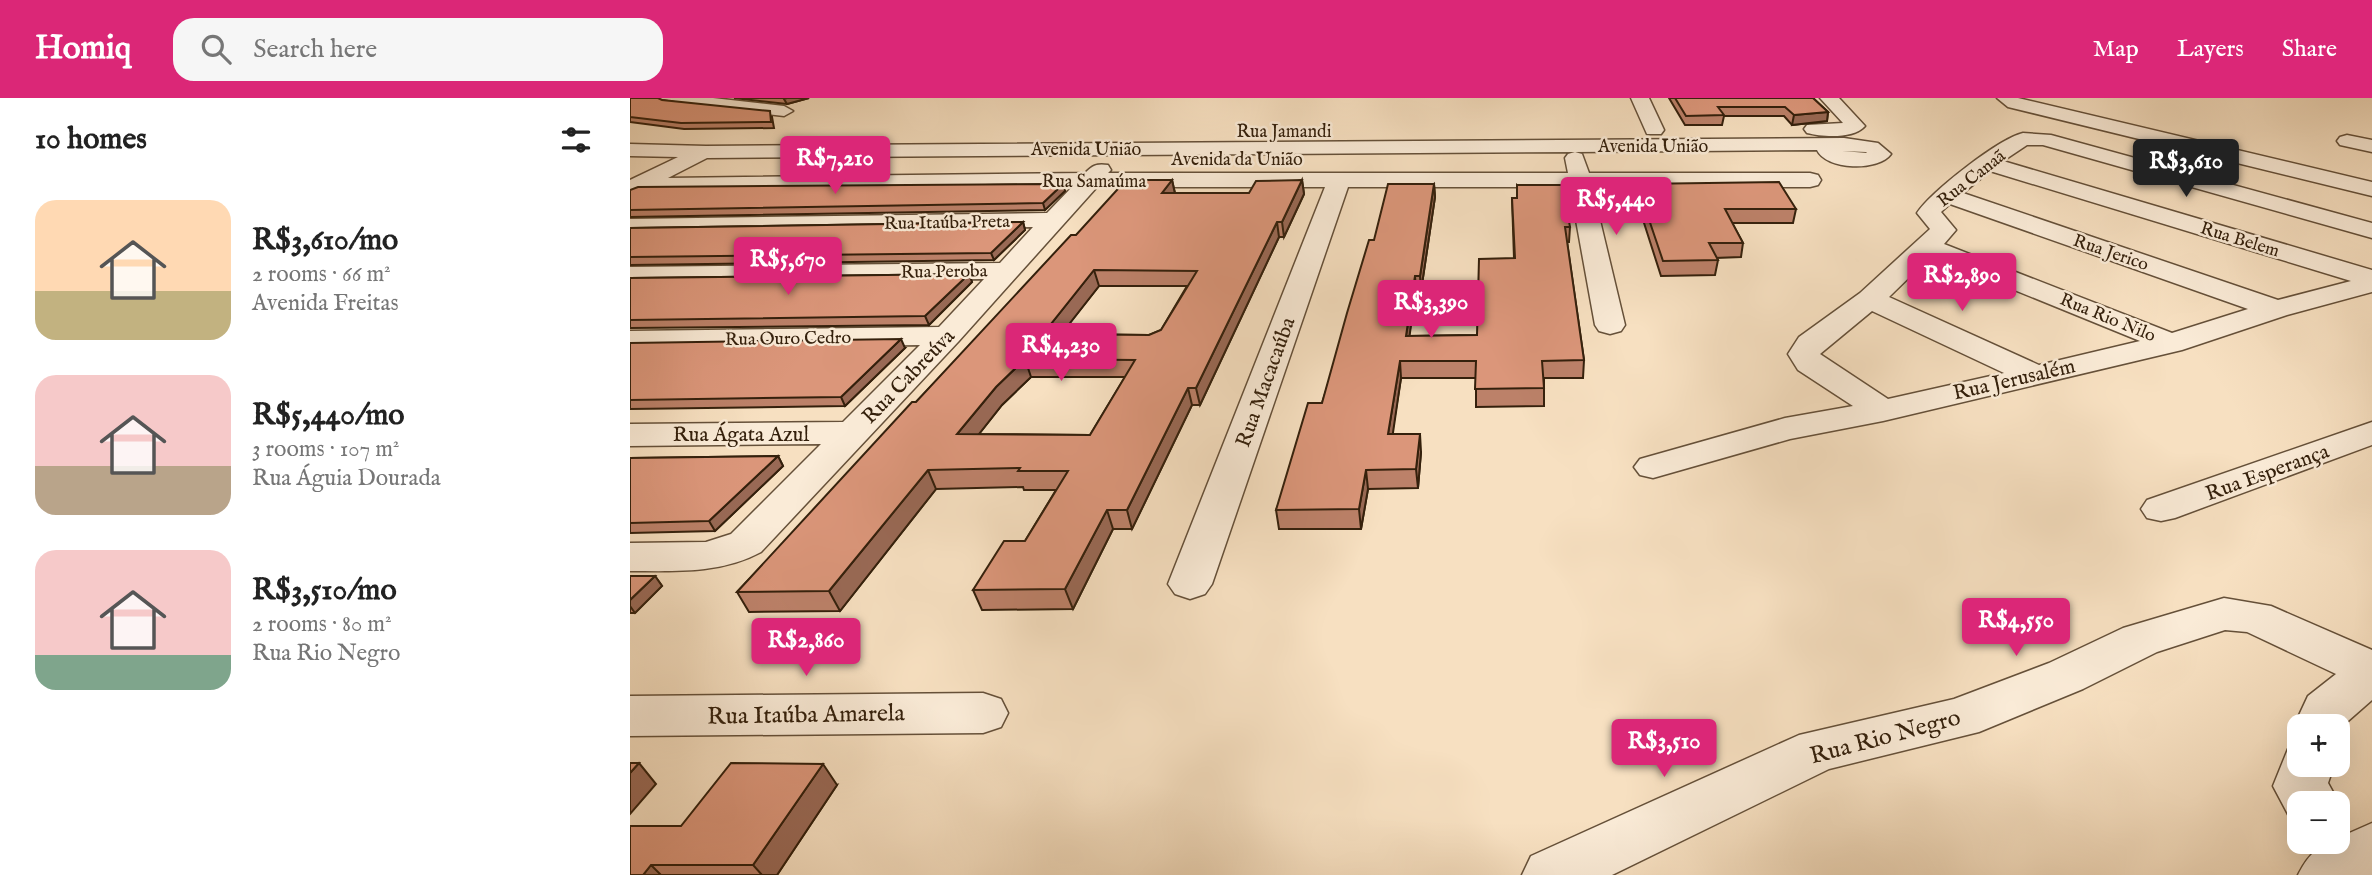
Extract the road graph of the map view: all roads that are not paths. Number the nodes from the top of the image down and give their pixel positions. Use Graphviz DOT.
graph roads {
  1 [pos="665,98"];
  2 [pos="1640,98"];
  3 [pos="1829,98"];
  4 [pos="2006,98"];
  5 [pos="2063,98"];
  6 [pos="785,111"];
  7 [pos="1654,130"];
  8 [pos="648,132"];
  9 [pos="2201,132"];
  10 [pos="671,134"];
  11 [pos="2347,141"];
  12 [pos="1124,146"];
  13 [pos="2372,146"];
  14 [pos="630,150"];
  15 [pos="2275,150"];
  16 [pos="1840,151"];
  17 [pos="706,152"];
  18 [pos="1573,154"];
  19 [pos="630,163"];
  20 [pos="682,163"];
  21 [pos="1987,163"];
  22 [pos="2372,169"];
  23 [pos="1089,180"];
  24 [pos="1339,180"];
  25 [pos="1810,180"];
  26 [pos="632,186"];
  27 [pos="2372,189"];
  28 [pos="1946,195"];
  29 [pos="1054,220"];
  30 [pos="630,226"];
  31 [pos="2372,231"];
  32 [pos="1927,246"];
  33 [pos="1007,271"];
  34 [pos="630,275"];
  35 [pos="2372,281"];
  36 [pos="1870,299"];
  37 [pos="2277,309"];
  38 [pos="1610,325"];
  39 [pos="947,337"];
  40 [pos="630,340"];
  41 [pos="2171,343"];
  42 [pos="2034,374"];
  43 [pos="1883,411"];
  44 [pos="852,433"];
  45 [pos="630,435"];
  46 [pos="2367,440"];
  47 [pos="1653,467"];
  48 [pos="2161,509"];
  49 [pos="630,557"];
  50 [pos="1190,584"];
  51 [pos="2372,671"];
  52 [pos="983,713"];
  53 [pos="2324,714"];
  54 [pos="630,716"];
  55 [pos="1552,875"];
  1 -- 6 [label="street"];
  2 -- 7 [label="street"];
  3 -- 7 [label="street, Rua Jamandi"];
  4 -- 27 [label="street"];
  5 -- 9 [label="street"];
  7 -- 18 [label="street, Rua Jamandi"];
  8 -- 10 [label="street"];
  11 -- 13 [label="street"];
  12 -- 17 [label="street, Avenida União"];
  12 -- 17 [label="street, Rua Jamandi"];
  12 -- 18 [label="street, Avenida da União"];
  12 -- 18 [label="street, Rua Jamandi"];
  12 -- 20 [label="street, Avenida da União"];
  12 -- 23 [label="street, Rua Cabreúva"];
  14 -- 17 [label="street, Avenida União"];
  15 -- 22 [label="street"];
  16 -- 18 [label="street, Avenida da União"];
  17 -- 20 [label="street"];
  18 -- 24 [label="street, Rua Samaúma"];
  18 -- 25 [label="street, Rua Samaúma"];
  18 -- 38 [label="street"];
  19 -- 20 [label="street, Avenida da União"];
  20 -- 26 [label="street"];
  21 -- 28 [label="street, Rua Canaã"];
  21 -- 31 [label="street, Rua Canaã"];
  21 -- 35 [label="street, Rua Belem"];
  23 -- 24 [label="street, Rua Samaúma"];
  23 -- 26 [label="street, Rua Samaúma"];
  23 -- 29 [label="street, Rua Cabreúva"];
  24 -- 50 [label="street, Rua Macacaúba"];
  28 -- 32 [label="street, Rua Canaã"];
  28 -- 37 [label="street, Rua Jerico"];
  29 -- 30 [label="street, Rua Itaúba Preta"];
  29 -- 33 [label="street, Rua Cabreúva"];
  32 -- 36 [label="street, Rua Canaã"];
  32 -- 41 [label="street, Rua Rio Nilo"];
  33 -- 34 [label="street, Rua Peroba"];
  33 -- 39 [label="street, Rua Cabreúva"];
  35 -- 37 [label="street, Rua Jerusalém"];
  36 -- 42 [label="street"];
  36 -- 43 [label="street, Rua Canaã"];
  37 -- 41 [label="street, Rua Jerusalém"];
  39 -- 40 [label="street, Rua Ouro Cedro"];
  39 -- 44 [label="street, Rua Cabreúva"];
  41 -- 42 [label="street, Rua Jerusalém"];
  42 -- 43 [label="street, Rua Jerusalém"];
  43 -- 47 [label="street, Rua Jerusalém"];
  44 -- 45 [label="street, Rua Ágata Azul"];
  44 -- 49 [label="street, Rua Cabreúva"];
  46 -- 48 [label="street, Rua Esperança"];
  51 -- 53 [label="street"];
  51 -- 55 [label="street, Rua Rio Negro"];
  52 -- 54 [label="street, Rua Itaúba Amarela"];
}
